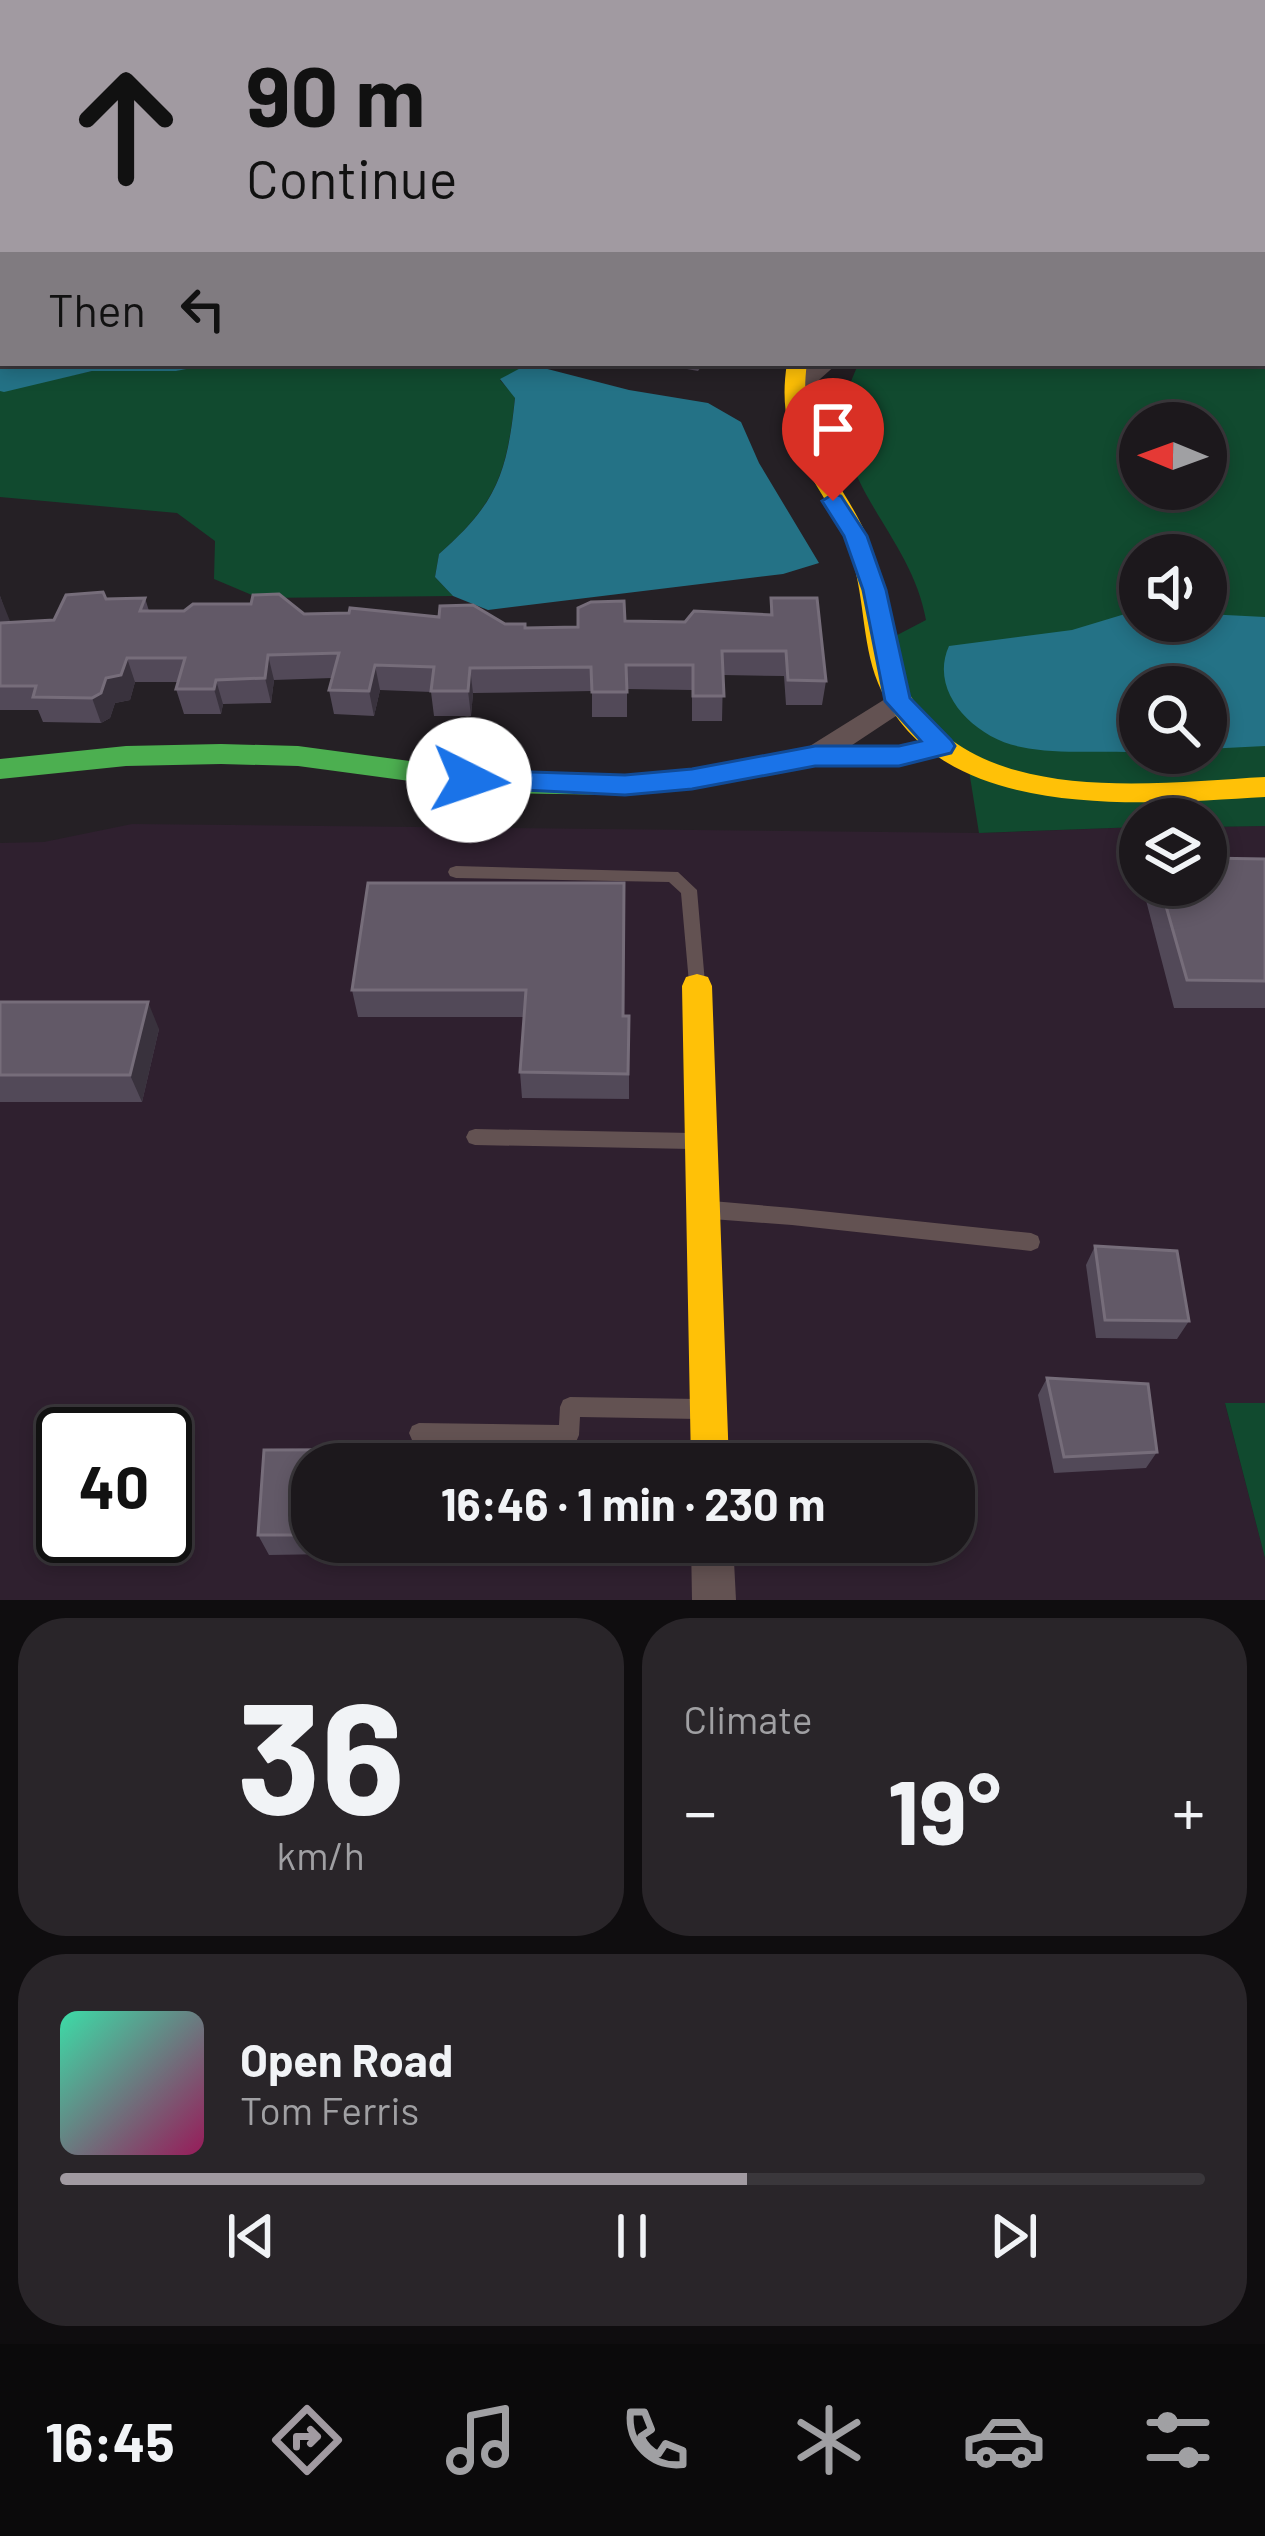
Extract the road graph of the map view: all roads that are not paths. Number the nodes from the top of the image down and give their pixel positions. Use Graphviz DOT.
graph roads {
  1 [pos="795,377"];
  2 [pos="898,701"];
  3 [pos="942,746"];
  4 [pos="815,756"];
  5 [pos="0,769"];
  6 [pos="1265,787"];
  7 [pos="456,872"];
  8 [pos="698,986"];
  9 [pos="476,1137"];
  10 [pos="701,1141"];
  11 [pos="704,1210"];
  12 [pos="1031,1242"];
  13 [pos="709,1409"];
  14 [pos="418,1433"];
  15 [pos="710,1443"];
  16 [pos="713,1563"];
  17 [pos="714,1600"];
  1 -- 2 [label="street"];
  2 -- 3 [label="street"];
  2 -- 4 [label="street"];
  3 -- 4 [label="street"];
  3 -- 6 [label="street"];
  4 -- 5 [label="street"];
  7 -- 8 [label="lane"];
  8 -- 10 [label="street"];
  9 -- 10 [label="lane"];
  10 -- 11 [label="street"];
  11 -- 12 [label="lane"];
  11 -- 13 [label="street"];
  13 -- 14 [label="lane"];
  13 -- 15 [label="street"];
  16 -- 17 [label="street"];
}
